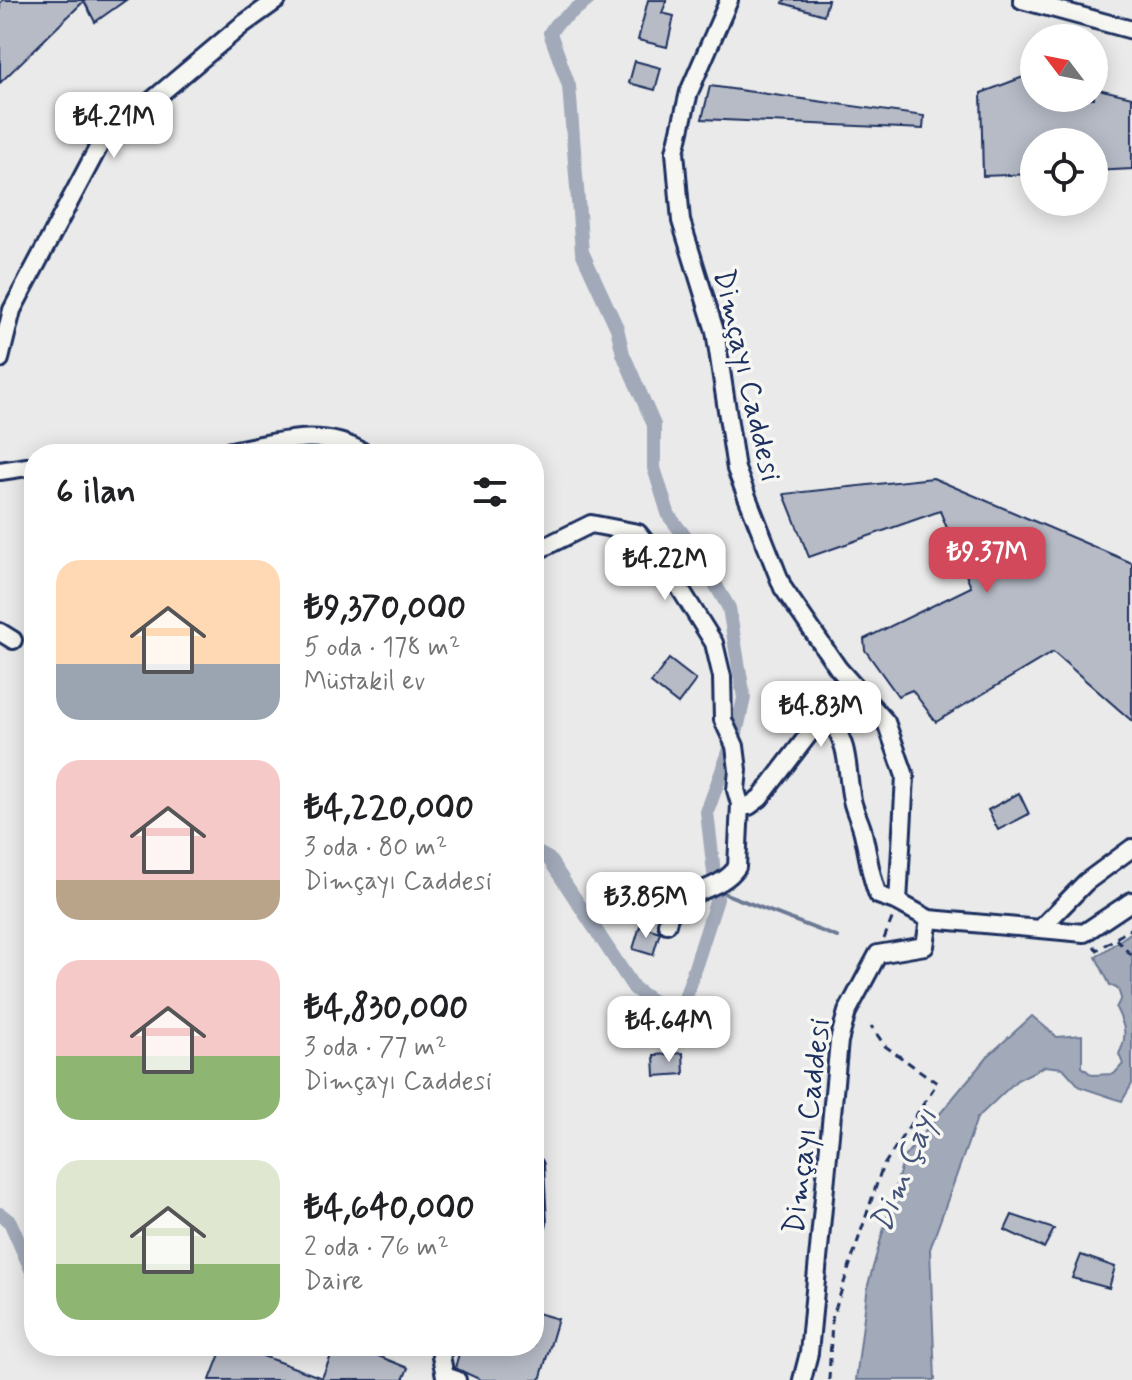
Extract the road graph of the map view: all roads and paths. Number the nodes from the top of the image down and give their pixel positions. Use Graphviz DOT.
graph roads {
  1 [pos="277,0"];
  2 [pos="729,0"];
  3 [pos="1022,0"];
  4 [pos="1132,30"];
  5 [pos="0,359"];
  6 [pos="262,444"];
  7 [pos="339,444"];
  8 [pos="24,467"];
  9 [pos="0,471"];
  10 [pos="544,547"];
  11 [pos="740,804"];
  12 [pos="1132,848"];
  13 [pos="1132,901"];
  14 [pos="898,902"];
  15 [pos="929,919"];
  16 [pos="667,924"];
  17 [pos="1132,928"];
  18 [pos="1040,929"];
  19 [pos="1084,933"];
  20 [pos="1116,939"];
  21 [pos="878,954"];
  22 [pos="1132,956"];
  23 [pos="871,1026"];
  24 [pos="441,1356"];
  25 [pos="457,1380"];
  26 [pos="802,1380"];
  27 [pos="829,1380"];
  1 -- 5 [label="street"];
  2 -- 14 [label="street, Dimçayı Caddesi"];
  3 -- 4 [label="street"];
  6 -- 7 [label="street"];
  8 -- 9 [label="street"];
  10 -- 11 [label="street"];
  11 -- 14 [label="street"];
  11 -- 16 [label="street"];
  12 -- 18 [label="street"];
  13 -- 19 [label="street"];
  14 -- 15 [label="street"];
  14 -- 21 [label="path"];
  15 -- 18 [label="street"];
  15 -- 21 [label="street"];
  17 -- 20 [label="path"];
  18 -- 19 [label="street"];
  19 -- 20 [label="path"];
  20 -- 22 [label="path"];
  21 -- 26 [label="street, Dimçayı Caddesi"];
  23 -- 27 [label="path"];
  24 -- 25 [label="street"];
}
